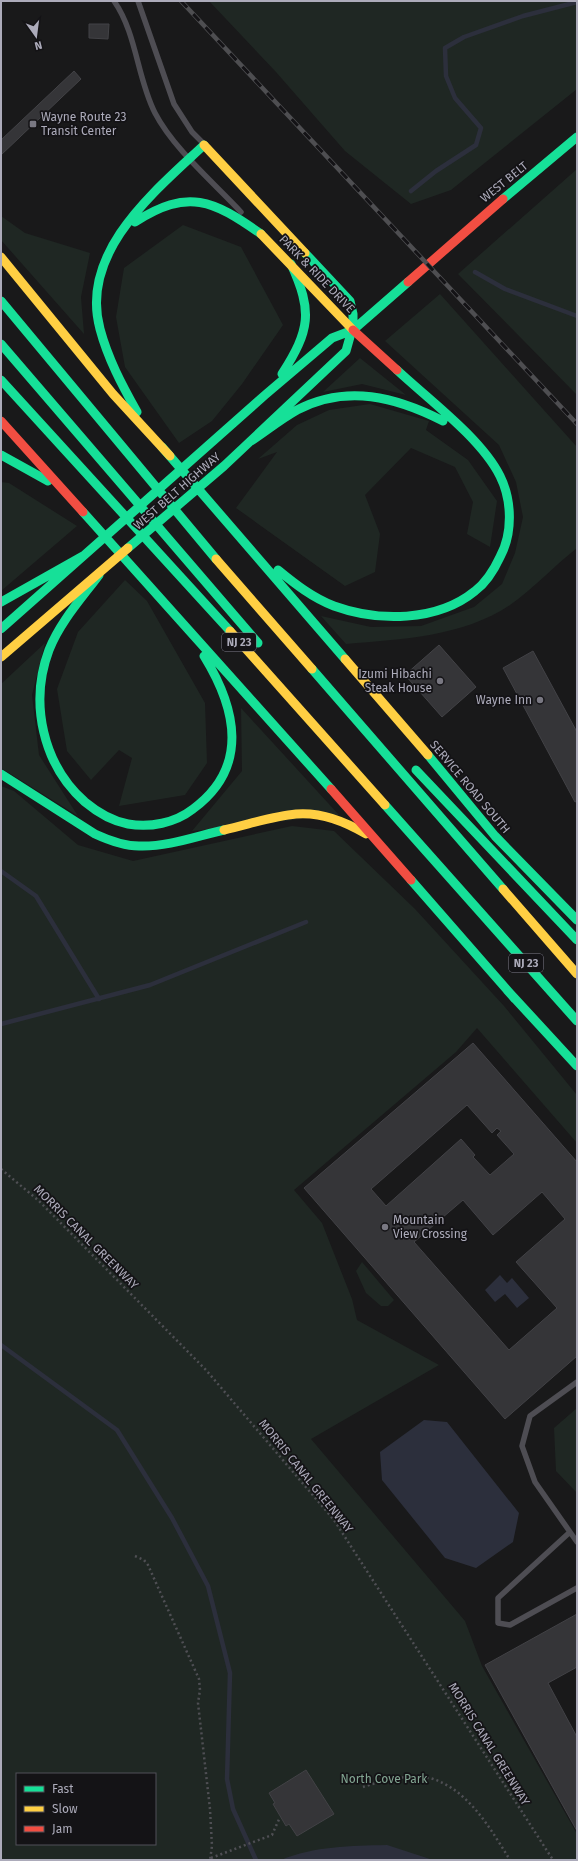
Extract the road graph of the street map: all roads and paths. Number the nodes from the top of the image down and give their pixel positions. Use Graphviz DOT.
graph roads {
  1 [pos="114,1"];
  2 [pos="138,1"];
  3 [pos="577,137"];
  4 [pos="204,144"];
  5 [pos="190,158"];
  6 [pos="262,234"];
  7 [pos="448,246"];
  8 [pos="108,251"];
  9 [pos="1,257"];
  10 [pos="291,264"];
  11 [pos="1,301"];
  12 [pos="353,330"];
  13 [pos="1,344"];
  14 [pos="1,380"];
  15 [pos="265,395"];
  16 [pos="1,421"];
  17 [pos="251,441"];
  18 [pos="479,446"];
  19 [pos="1,455"];
  20 [pos="170,456"];
  21 [pos="88,515"];
  22 [pos="236,533"];
  23 [pos="83,556"];
  24 [pos="99,575"];
  25 [pos="1,602"];
  26 [pos="172,610"];
  27 [pos="1,629"];
  28 [pos="264,650"];
  29 [pos="1,657"];
  30 [pos="305,662"];
  31 [pos="387,740"];
  32 [pos="409,763"];
  33 [pos="1,774"];
  34 [pos="373,778"];
  35 [pos="377,841"];
  36 [pos="475,905"];
  37 [pos="577,920"];
  38 [pos="577,940"];
  39 [pos="577,974"];
  40 [pos="507,990"];
  41 [pos="577,1021"];
  42 [pos="577,1066"];
  43 [pos="577,1077"];
  44 [pos="1,1169"];
  45 [pos="577,1382"];
  46 [pos="570,1532"];
  47 [pos="577,1542"];
  48 [pos="135,1556"];
  49 [pos="577,1588"];
  50 [pos="363,1787"];
  51 [pos="280,1817"];
  52 [pos="210,1859"];
  53 [pos="510,1860"];
  54 [pos="553,1860"];
  1 -- 5 [label="lane, PARK & RIDE DRIVE"];
  2 -- 4 [label="lane, PARK & RIDE DRIVE"];
  3 -- 7 [label="main road, WEST BELT"];
  4 -- 5 [label="main road"];
  4 -- 12 [label="main road, PARK & RIDE DRIVE"];
  5 -- 6 [label="lane, PARK & RIDE DRIVE"];
  5 -- 8 [label="main road"];
  6 -- 8 [label="main road"];
  6 -- 10 [label="main road, PARK & RIDE DRIVE"];
  7 -- 12 [label="main road, WEST BELT HIGHWAY"];
  8 -- 20 [label="main road"];
  9 -- 20 [label="main road"];
  10 -- 12 [label="main road, PARK & RIDE DRIVE"];
  10 -- 15 [label="main road"];
  11 -- 30 [label="main road, NJ 23"];
  12 -- 15 [label="main road, WEST BELT HIGHWAY"];
  12 -- 17 [label="main road, WEST BELT HIGHWAY"];
  12 -- 18 [label="main road"];
  13 -- 28 [label="main road"];
  14 -- 36 [label="main road, NJ 23"];
  15 -- 23 [label="main road, WEST BELT HIGHWAY"];
  16 -- 21 [label="main road"];
  17 -- 18 [label="main road"];
  17 -- 24 [label="main road, WEST BELT HIGHWAY"];
  18 -- 22 [label="main road"];
  19 -- 21 [label="main road"];
  20 -- 22 [label="main road"];
  21 -- 26 [label="main road"];
  22 -- 37 [label="main road, SERVICE ROAD SOUTH"];
  23 -- 25 [label="main road"];
  23 -- 27 [label="main road, WEST BELT HIGHWAY"];
  24 -- 26 [label="main road"];
  24 -- 29 [label="main road, WEST BELT HIGHWAY"];
  26 -- 35 [label="main road"];
  30 -- 31 [label="main road"];
  30 -- 39 [label="main road, NJ 23"];
  32 -- 38 [label="main road"];
  33 -- 35 [label="main road"];
  34 -- 36 [label="main road"];
  35 -- 40 [label="main road"];
  36 -- 41 [label="main road, NJ 23"];
  40 -- 42 [label="main road"];
  40 -- 43 [label="main road"];
  44 -- 54 [label="path, MORRIS CANAL GREENWAY"];
  45 -- 46 [label="lane"];
  46 -- 47 [label="lane"];
  46 -- 49 [label="lane"];
  48 -- 52 [label="path"];
  50 -- 53 [label="path"];
  51 -- 52 [label="path"];
}
